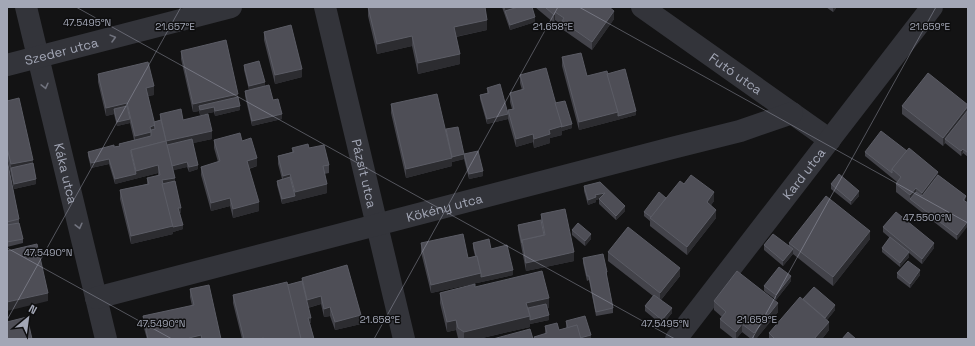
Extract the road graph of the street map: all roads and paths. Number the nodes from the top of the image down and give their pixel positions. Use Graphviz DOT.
graph roads {
  1 [pos="26,7"];
  2 [pos="231,7"];
  3 [pos="325,7"];
  4 [pos="642,7"];
  5 [pos="932,7"];
  6 [pos="38,57"];
  7 [pos="7,65"];
  8 [pos="792,113"];
  9 [pos="830,140"];
  10 [pos="377,225"];
  11 [pos="96,298"];
  12 [pos="679,338"];
  13 [pos="106,339"];
  14 [pos="404,339"];
  1 -- 6 [label="street, Káka utca"];
  6 -- 2 [label="street, Szeder utca, one-way"];
  3 -- 10 [label="street, Pázsit utca"];
  4 -- 8 [label="street, Futó utca"];
  5 -- 9 [label="street, Kard utca"];
  6 -- 7 [label="street, Szeder utca"];
  6 -- 11 [label="street, Káka utca, one-way"];
  8 -- 9 [label="street, Futó utca"];
  8 -- 10 [label="street, Kökény utca"];
  9 -- 12 [label="street, Kard utca"];
  10 -- 11 [label="street, Kökény utca"];
  10 -- 14 [label="street, Pázsit utca"];
  11 -- 13 [label="street, Káka utca"];
}
